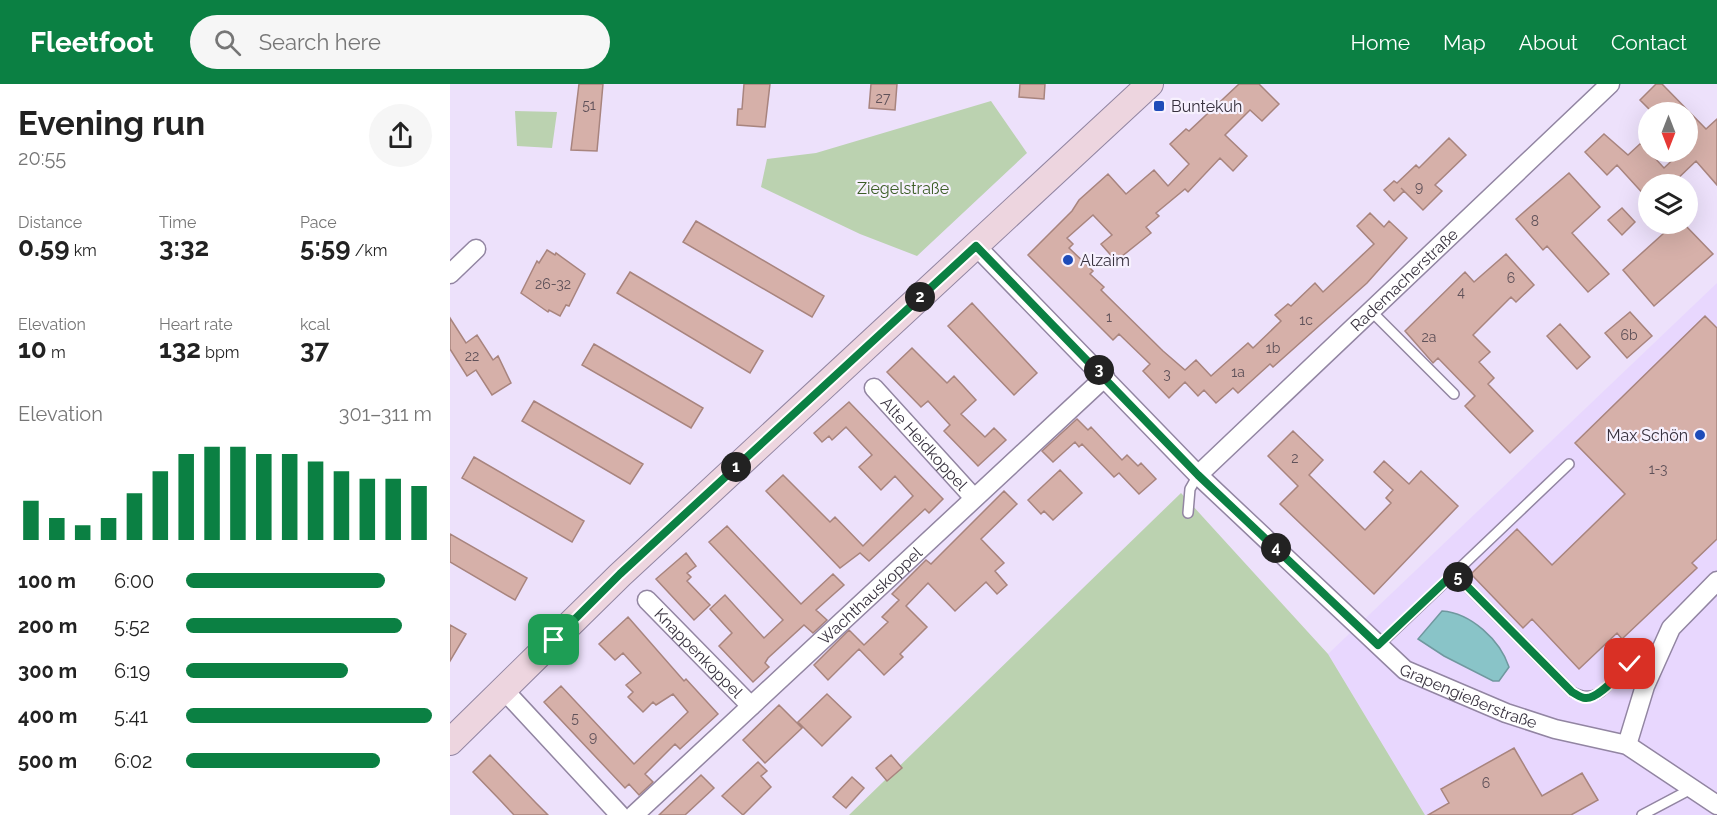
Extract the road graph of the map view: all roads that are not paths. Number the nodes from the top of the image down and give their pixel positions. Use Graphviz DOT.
graph roads {
  1 [pos="1150,84"];
  2 [pos="1610,84"];
  3 [pos="976,246"];
  4 [pos="476,249"];
  5 [pos="450,274"];
  6 [pos="1371,311"];
  7 [pos="1105,376"];
  8 [pos="874,388"];
  9 [pos="1454,394"];
  10 [pos="1569,464"];
  11 [pos="1198,475"];
  12 [pos="974,498"];
  13 [pos="1188,513"];
  14 [pos="1454,573"];
  15 [pos="1716,585"];
  16 [pos="647,600"];
  17 [pos="1378,645"];
  18 [pos="1654,666"];
  19 [pos="504,690"];
  20 [pos="751,706"];
  21 [pos="450,742"];
  22 [pos="1627,745"];
  23 [pos="1693,788"];
  24 [pos="1717,805"];
  25 [pos="620,815"];
  26 [pos="634,815"];
  27 [pos="1642,815"];
  1 -- 3 [label="main road"];
  2 -- 6 [label="street, Rademacherstraße"];
  3 -- 7 [label="street, Grapengießerstraße"];
  3 -- 19 [label="main road"];
  4 -- 5 [label="street"];
  6 -- 9 [label="lane"];
  6 -- 11 [label="street, Rademacherstraße"];
  7 -- 11 [label="street, Grapengießerstraße"];
  7 -- 12 [label="street, Wachthauskoppel"];
  8 -- 12 [label="street, Alte Heidkoppel"];
  10 -- 14 [label="lane"];
  11 -- 13 [label="lane"];
  11 -- 17 [label="street, Grapengießerstraße"];
  12 -- 20 [label="street, Wachthauskoppel"];
  14 -- 17 [label="lane"];
  14 -- 18 [label="lane"];
  15 -- 18 [label="street"];
  16 -- 20 [label="street, Knappenkoppel"];
  17 -- 22 [label="street, Grapengießerstraße"];
  18 -- 22 [label="street"];
  19 -- 21 [label="main road"];
  19 -- 25 [label="street"];
  20 -- 26 [label="street, Wachthauskoppel"];
  22 -- 23 [label="street, Grapengießerstraße"];
  23 -- 24 [label="street, Grapengießerstraße"];
  23 -- 27 [label="lane"];
}
